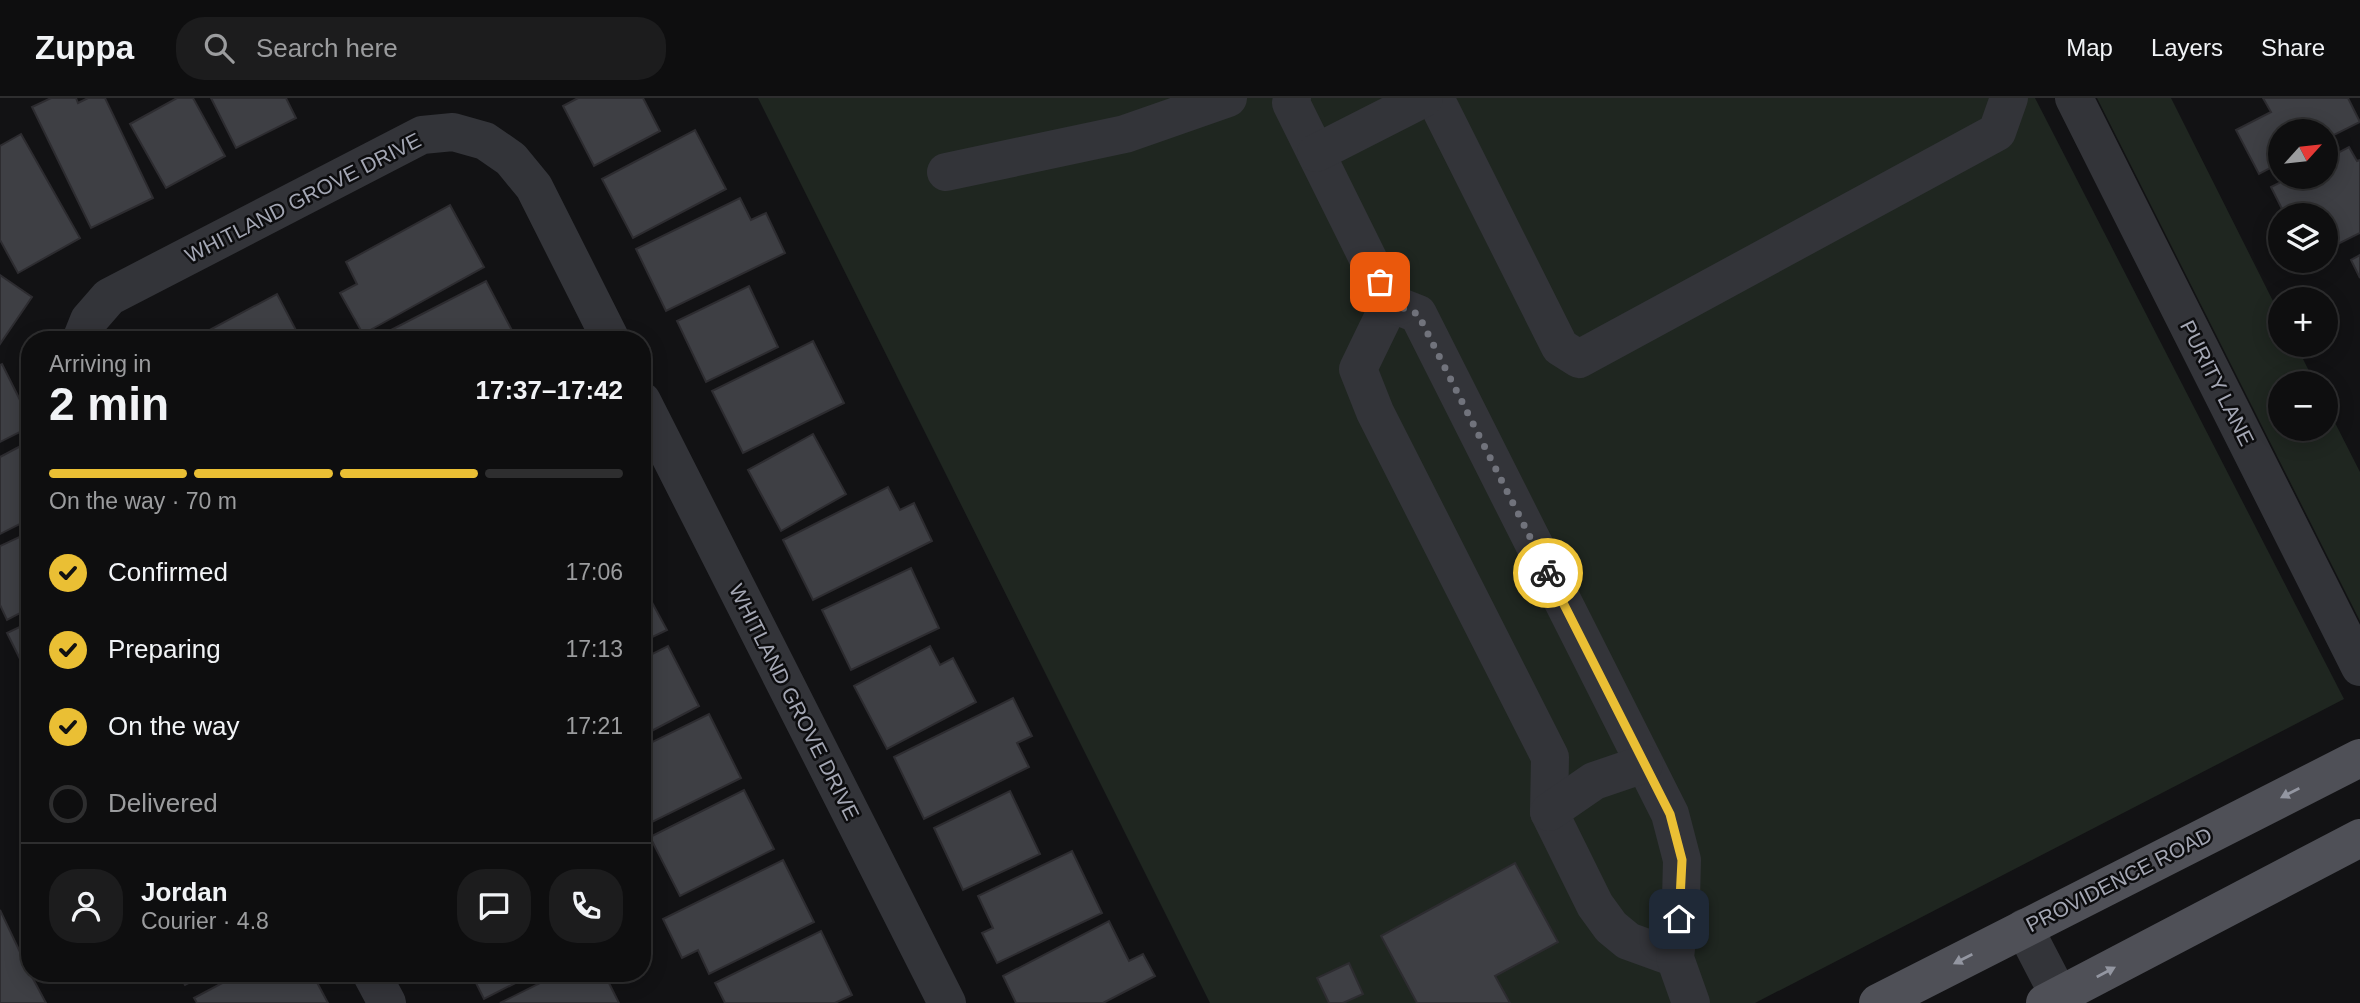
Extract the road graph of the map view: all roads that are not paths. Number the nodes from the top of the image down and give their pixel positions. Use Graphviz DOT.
graph roads {
  1 [pos="1228,98"];
  2 [pos="1292,98"];
  3 [pos="1424,98"];
  4 [pos="1434,98"];
  5 [pos="2009,98"];
  6 [pos="2074,98"];
  7 [pos="1315,153"];
  8 [pos="946,172"];
  9 [pos="1390,303"];
  10 [pos="85,331"];
  11 [pos="606,331"];
  12 [pos="651,419"];
  13 [pos="2360,667"];
  14 [pos="2360,758"];
  15 [pos="1644,764"];
  16 [pos="1549,812"];
  17 [pos="2360,838"];
  18 [pos="2024,928"];
  19 [pos="1675,958"];
  20 [pos="376,982"];
  21 [pos="2056,1001"];
  22 [pos="387,1003"];
  23 [pos="947,1003"];
  24 [pos="1691,1003"];
  25 [pos="1878,1003"];
  1 -- 8 [label="street"];
  2 -- 7 [label="street"];
  3 -- 7 [label="street"];
  4 -- 5 [label="street"];
  6 -- 13 [label="street, PURITY LANE"];
  7 -- 9 [label="street"];
  9 -- 15 [label="street"];
  9 -- 16 [label="street"];
  10 -- 11 [label="street, WHITLAND GROVE DRIVE"];
  12 -- 23 [label="street, WHITLAND GROVE DRIVE"];
  14 -- 18 [label="main road, PROVIDENCE ROAD, one-way"];
  15 -- 16 [label="street"];
  15 -- 19 [label="street"];
  16 -- 19 [label="street"];
  21 -- 17 [label="main road, one-way"];
  18 -- 21 [label="street"];
  18 -- 25 [label="main road, PROVIDENCE ROAD, one-way"];
  19 -- 24 [label="street"];
  20 -- 22 [label="street"];
}
